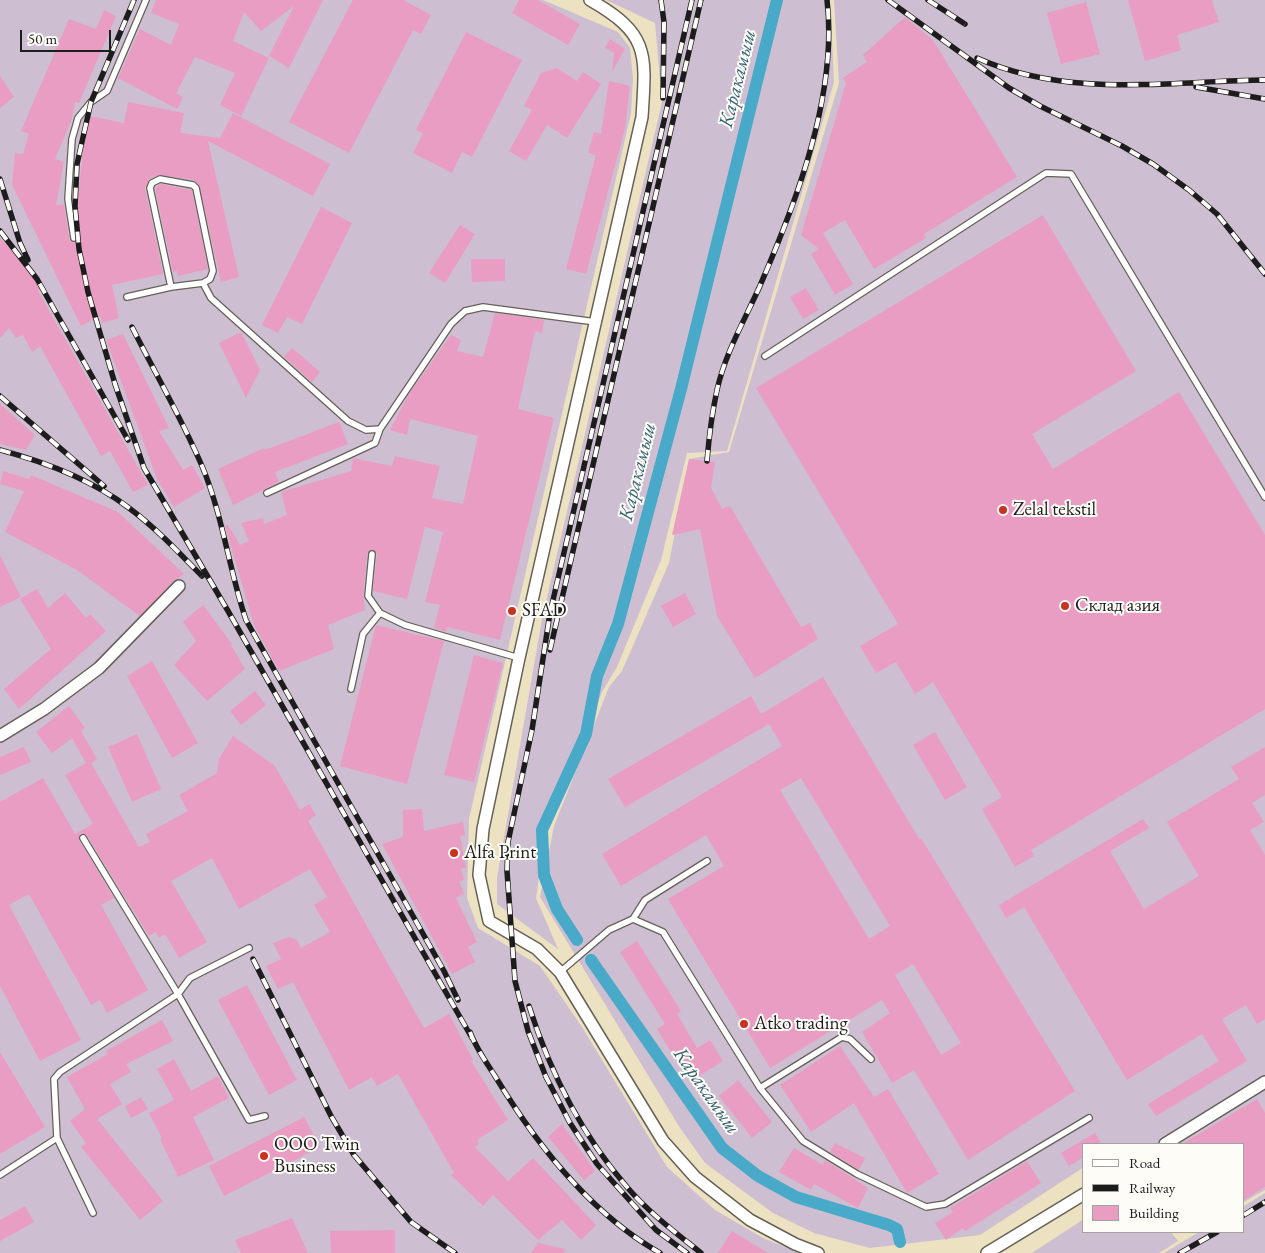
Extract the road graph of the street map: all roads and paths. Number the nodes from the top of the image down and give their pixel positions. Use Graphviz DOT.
graph roads {
  1 [pos="146,0"];
  2 [pos="590,0"];
  3 [pos="74,238"];
  4 [pos="203,284"];
  5 [pos="171,287"];
  6 [pos="127,297"];
  7 [pos="596,322"];
  8 [pos="765,356"];
  9 [pos="380,429"];
  10 [pos="267,493"];
  11 [pos="1265,497"];
  12 [pos="372,554"];
  13 [pos="179,586"];
  14 [pos="380,613"];
  15 [pos="519,658"];
  16 [pos="351,688"];
  17 [pos="0,736"];
  18 [pos="83,838"];
  19 [pos="707,861"];
  20 [pos="633,919"];
  21 [pos="250,948"];
  22 [pos="560,972"];
  23 [pos="178,994"];
  24 [pos="871,1060"];
  25 [pos="1265,1082"];
  26 [pos="760,1088"];
  27 [pos="265,1116"];
  28 [pos="1089,1118"];
  29 [pos="58,1138"];
  30 [pos="1167,1143"];
  31 [pos="0,1175"];
  32 [pos="1082,1195"];
  33 [pos="93,1213"];
  34 [pos="818,1253"];
  35 [pos="987,1253"];
  1 -- 3 [label="lane"];
  2 -- 7 [label="street"];
  4 -- 5 [label="lane"];
  4 -- 5 [label="lane"];
  4 -- 9 [label="lane"];
  5 -- 6 [label="lane"];
  7 -- 9 [label="lane"];
  7 -- 15 [label="street"];
  8 -- 11 [label="lane"];
  9 -- 10 [label="lane"];
  12 -- 14 [label="lane"];
  13 -- 17 [label="street"];
  14 -- 15 [label="lane"];
  14 -- 16 [label="lane"];
  15 -- 22 [label="street"];
  18 -- 23 [label="lane"];
  19 -- 20 [label="lane"];
  20 -- 22 [label="lane"];
  20 -- 26 [label="lane"];
  21 -- 23 [label="lane"];
  22 -- 34 [label="street"];
  23 -- 27 [label="lane"];
  23 -- 29 [label="lane"];
  24 -- 26 [label="lane"];
  25 -- 30 [label="street"];
  26 -- 28 [label="lane"];
  29 -- 31 [label="lane"];
  29 -- 33 [label="lane"];
  32 -- 35 [label="street"];
}
